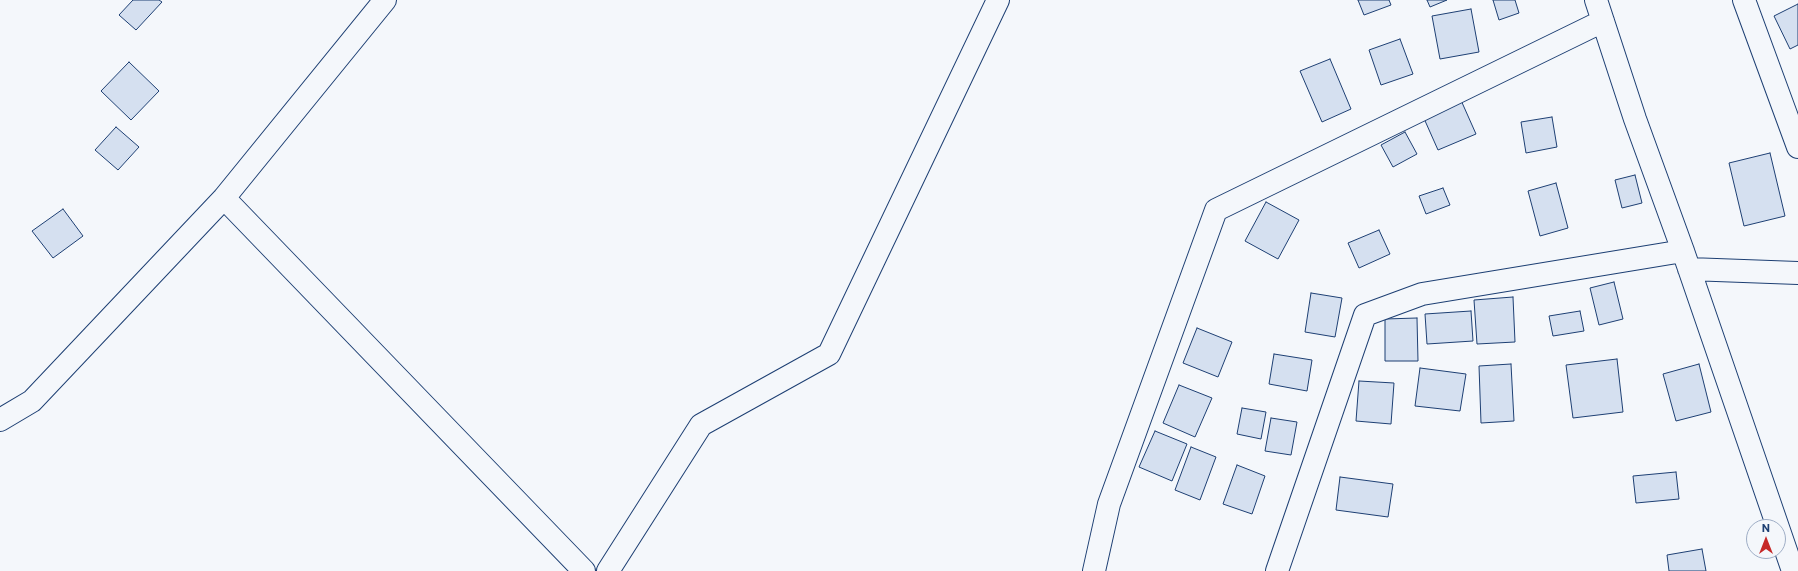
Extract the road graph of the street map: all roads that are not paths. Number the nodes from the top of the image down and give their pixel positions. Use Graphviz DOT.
graph roads {
  1 [pos="385,0"];
  2 [pos="998,0"];
  3 [pos="1596,0"];
  4 [pos="1744,0"];
  5 [pos="1603,21"];
  6 [pos="1798,147"];
  7 [pos="224,198"];
  8 [pos="1686,260"];
  9 [pos="1798,273"];
  10 [pos="0,420"];
  11 [pos="584,571"];
  12 [pos="608,571"];
  13 [pos="1094,571"];
  14 [pos="1277,571"];
  15 [pos="1793,571"];
  1 -- 7 [label="street"];
  2 -- 12 [label="street"];
  3 -- 5 [label="street"];
  4 -- 6 [label="street"];
  5 -- 8 [label="street"];
  5 -- 13 [label="street"];
  7 -- 10 [label="street"];
  7 -- 11 [label="street"];
  8 -- 9 [label="street"];
  8 -- 14 [label="street"];
  8 -- 15 [label="street"];
}
